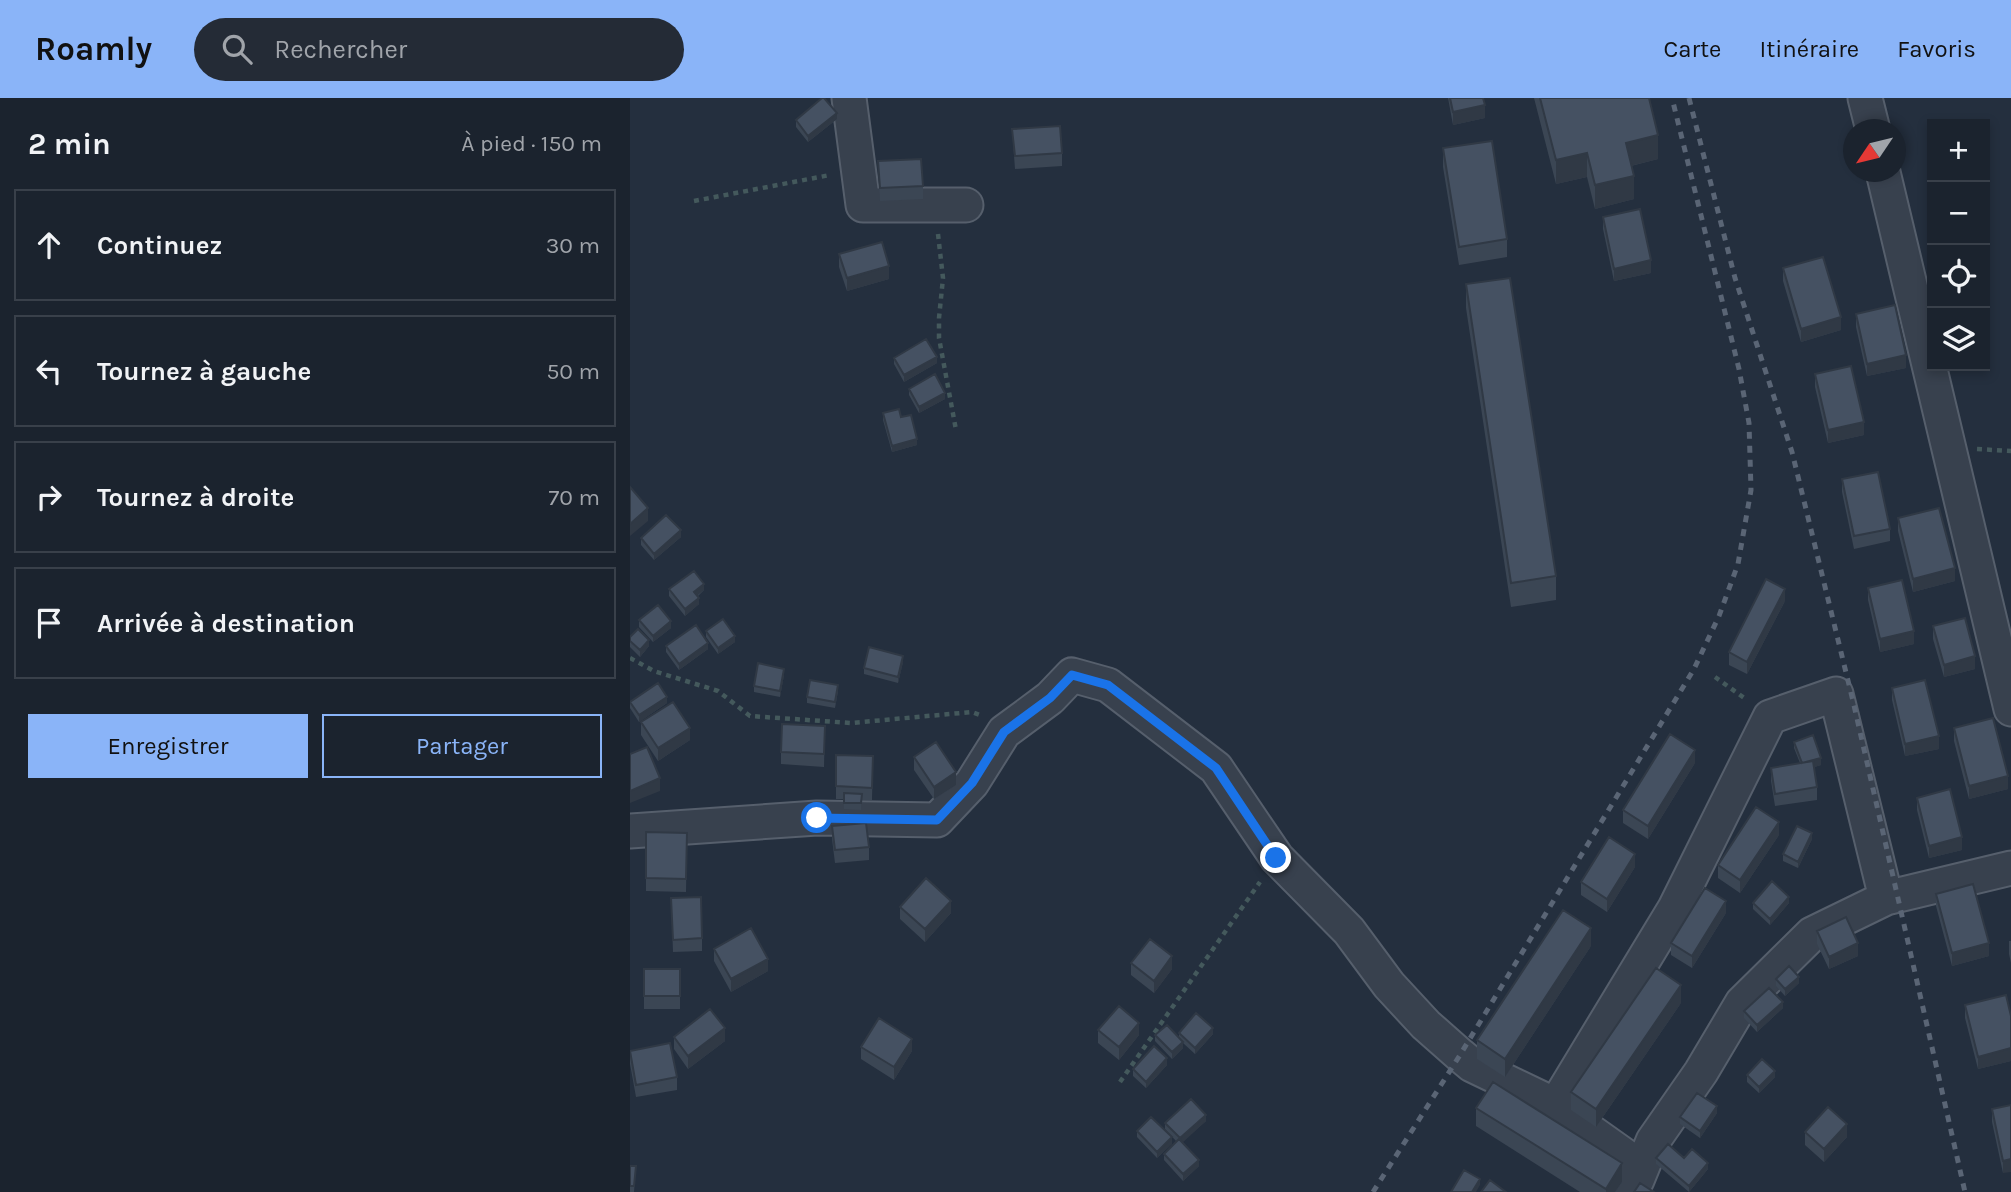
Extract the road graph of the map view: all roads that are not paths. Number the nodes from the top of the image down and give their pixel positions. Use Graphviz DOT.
graph roads {
  1 [pos="849,98"];
  2 [pos="1865,98"];
  3 [pos="1870,119"];
  4 [pos="1885,182"];
  5 [pos="950,205"];
  6 [pos="2011,709"];
  7 [pos="630,831"];
  8 [pos="2011,868"];
  9 [pos="1886,898"];
  10 [pos="1555,1106"];
  11 [pos="1640,1183"];
  1 -- 5 [label="street"];
  2 -- 3 [label="street"];
  4 -- 6 [label="street"];
  7 -- 10 [label="street"];
  8 -- 9 [label="street"];
  9 -- 10 [label="street"];
  9 -- 11 [label="street"];
  10 -- 11 [label="street"];
}
